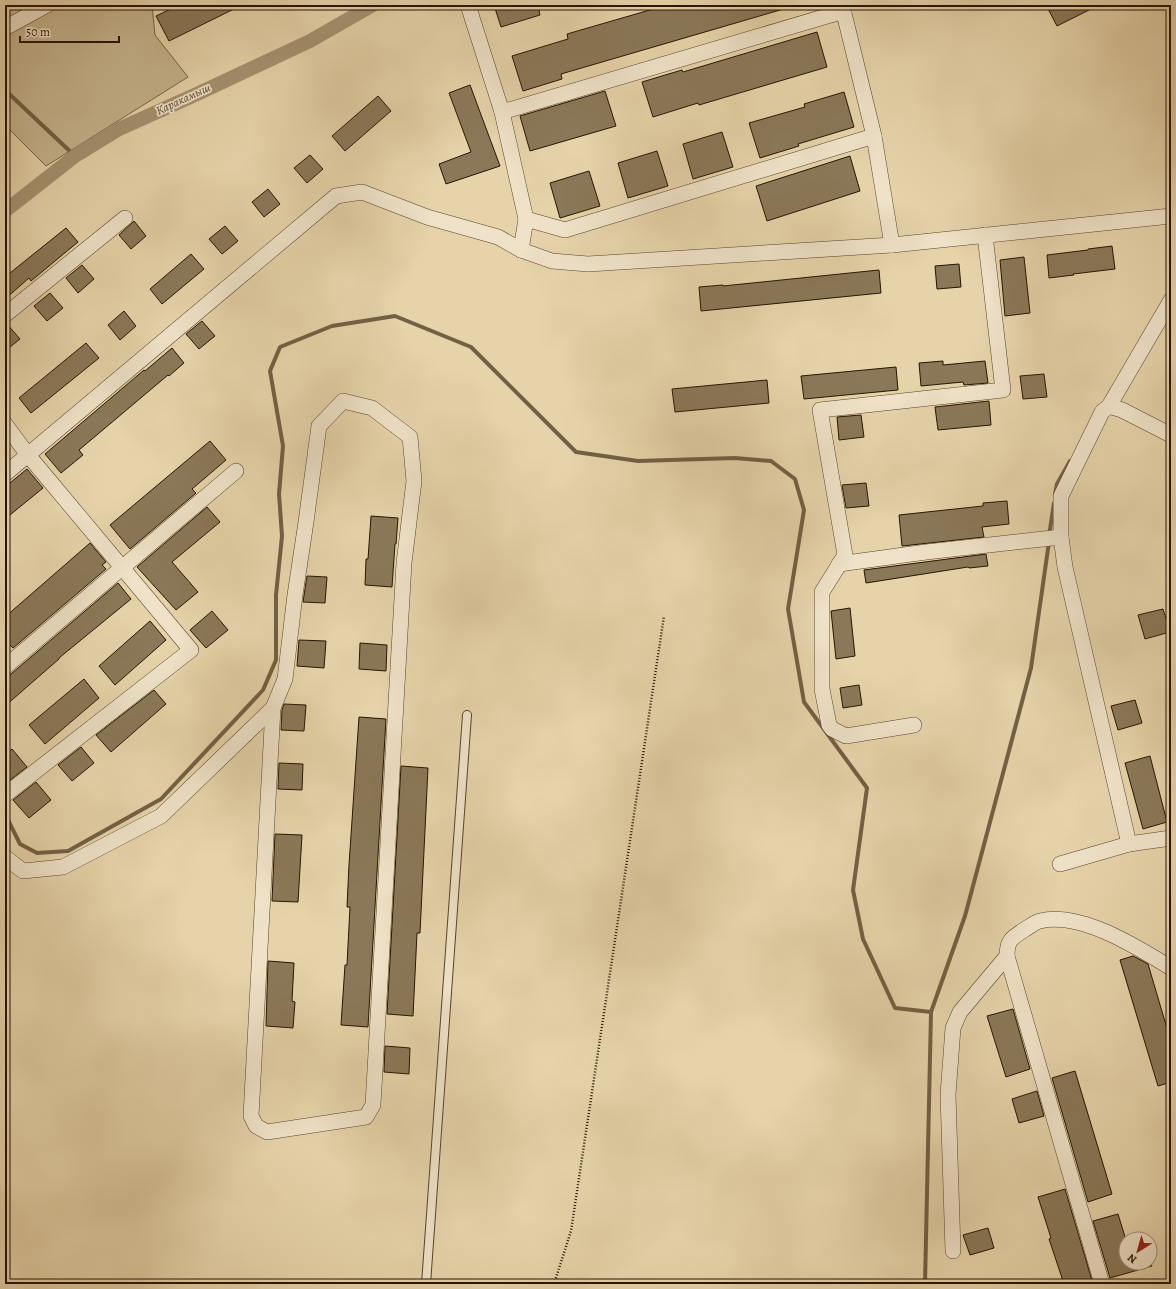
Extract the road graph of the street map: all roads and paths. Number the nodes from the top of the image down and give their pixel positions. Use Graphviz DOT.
graph roads {
  1 [pos="47,5"];
  2 [pos="468,5"];
  3 [pos="843,8"];
  4 [pos="5,28"];
  5 [pos="502,112"];
  6 [pos="874,136"];
  7 [pos="1171,216"];
  8 [pos="125,218"];
  9 [pos="526,219"];
  10 [pos="985,235"];
  11 [pos="892,245"];
  12 [pos="521,250"];
  13 [pos="1171,300"];
  14 [pos="5,315"];
  15 [pos="1109,406"];
  16 [pos="5,424"];
  17 [pos="1171,435"];
  18 [pos="28,455"];
  19 [pos="236,471"];
  20 [pos="5,474"];
  21 [pos="1061,537"];
  22 [pos="839,564"];
  23 [pos="122,568"];
  24 [pos="664,616"];
  25 [pos="5,667"];
  26 [pos="273,708"];
  27 [pos="467,715"];
  28 [pos="914,725"];
  29 [pos="5,795"];
  30 [pos="1171,838"];
  31 [pos="1128,844"];
  32 [pos="5,857"];
  33 [pos="1060,864"];
  34 [pos="1007,956"];
  35 [pos="1171,968"];
  36 [pos="953,1251"];
  37 [pos="426,1284"];
  38 [pos="554,1284"];
  39 [pos="1102,1284"];
  1 -- 4 [label="street"];
  2 -- 5 [label="street"];
  3 -- 5 [label="street"];
  3 -- 6 [label="street"];
  5 -- 9 [label="street"];
  6 -- 9 [label="street"];
  6 -- 11 [label="street"];
  7 -- 10 [label="street"];
  8 -- 14 [label="street"];
  9 -- 12 [label="street"];
  10 -- 11 [label="street"];
  10 -- 22 [label="street"];
  11 -- 12 [label="street"];
  12 -- 18 [label="street"];
  13 -- 15 [label="street"];
  15 -- 17 [label="street"];
  15 -- 21 [label="street"];
  16 -- 18 [label="street"];
  18 -- 20 [label="street"];
  18 -- 23 [label="street"];
  19 -- 23 [label="street"];
  21 -- 22 [label="street"];
  21 -- 31 [label="street"];
  22 -- 28 [label="street"];
  23 -- 25 [label="street"];
  23 -- 29 [label="street"];
  24 -- 38 [label="path"];
  26 -- 26 [label="street"];
  26 -- 32 [label="street"];
  27 -- 37 [label="lane"];
  30 -- 31 [label="street"];
  31 -- 33 [label="street"];
  34 -- 35 [label="street"];
  34 -- 36 [label="street"];
  34 -- 39 [label="street"];
}
